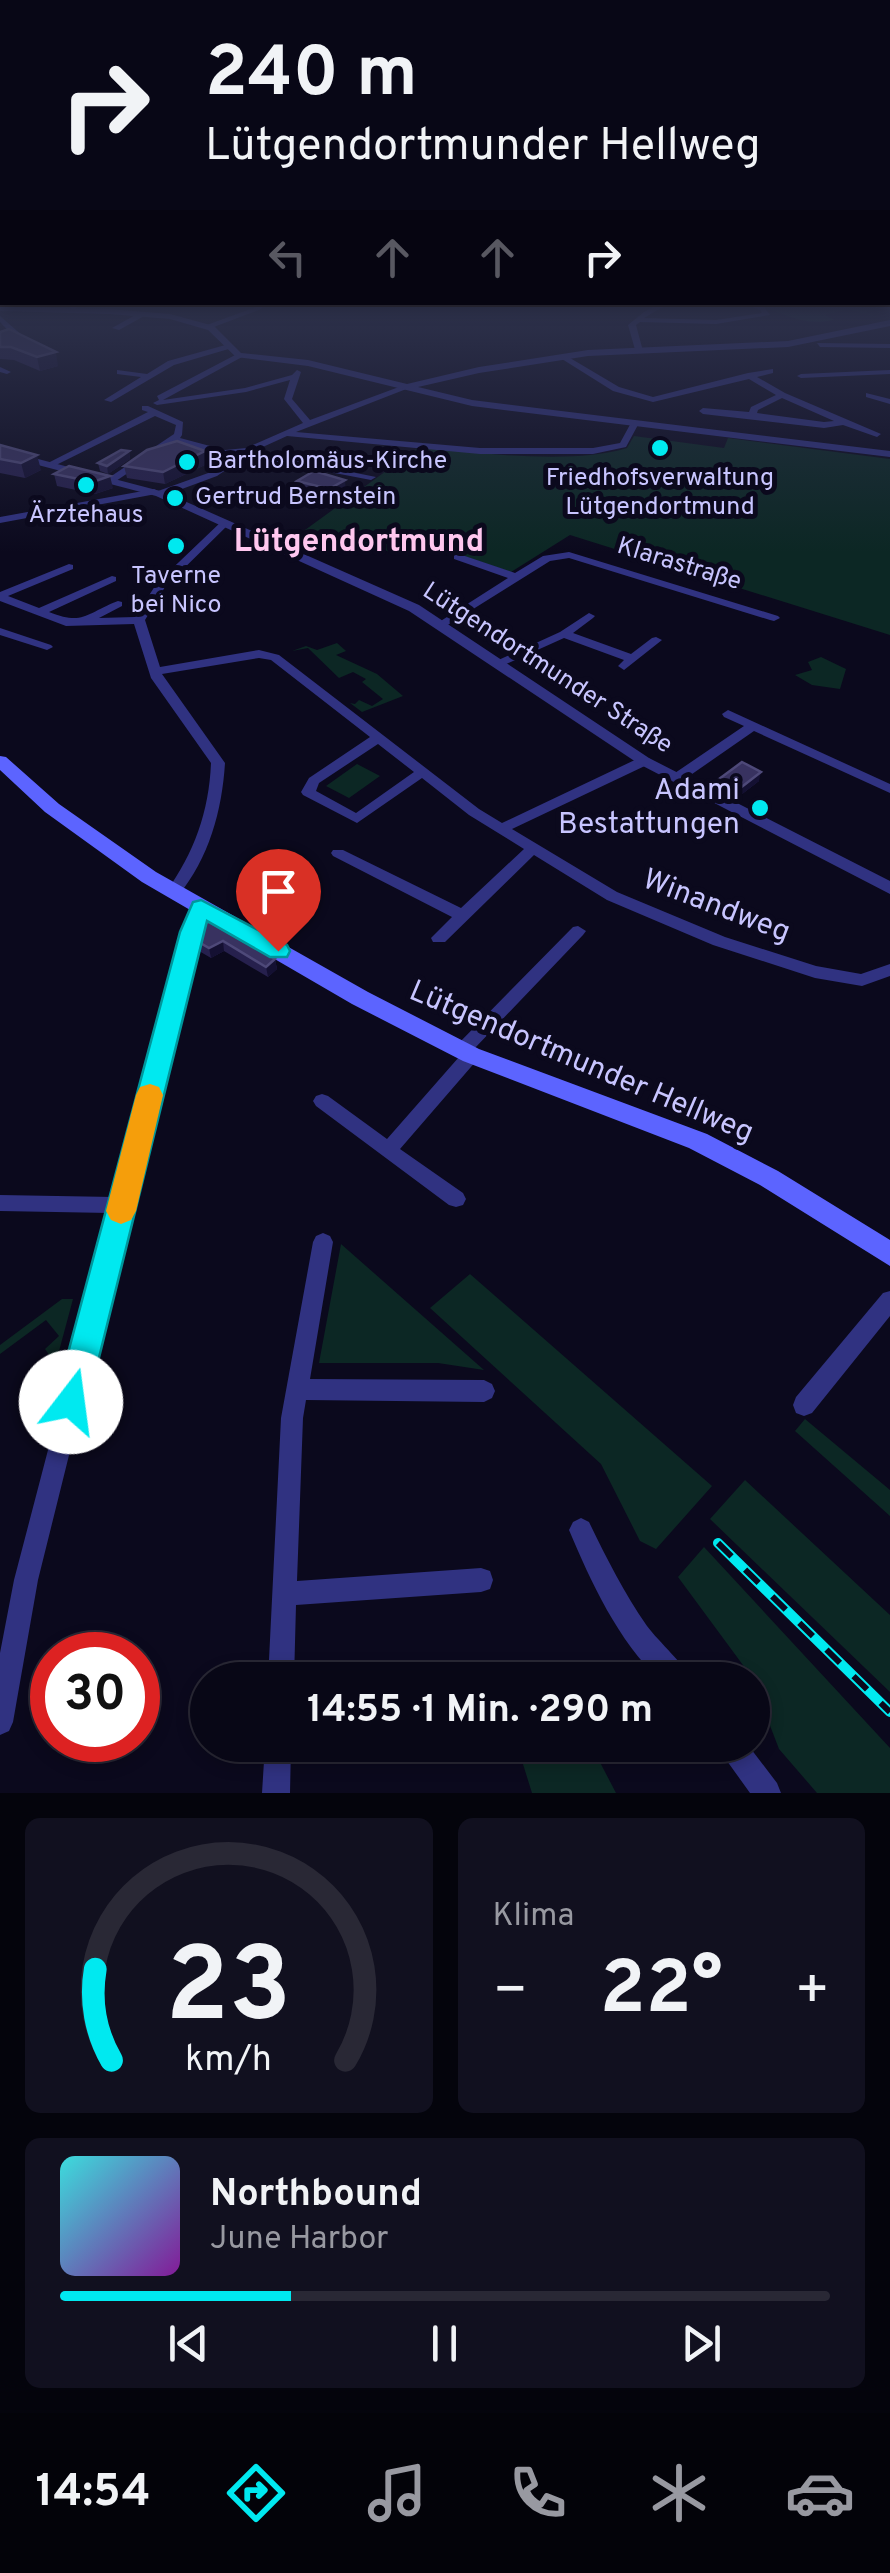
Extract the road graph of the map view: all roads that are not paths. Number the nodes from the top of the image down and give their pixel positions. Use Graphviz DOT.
graph roads {
  1 [pos="140,385"];
  2 [pos="187,385"];
  3 [pos="265,385"];
  4 [pos="293,385"];
  5 [pos="404,385"];
  6 [pos="416,385"];
  7 [pos="609,385"];
  8 [pos="711,385"];
  9 [pos="764,385"];
  10 [pos="410,386"];
  11 [pos="782,395"];
  12 [pos="869,395"];
  13 [pos="108,400"];
  14 [pos="156,402"];
  15 [pos="890,402"];
  16 [pos="702,411"];
  17 [pos="752,415"];
  18 [pos="844,422"];
  19 [pos="636,423"];
  20 [pos="308,424"];
  21 [pos="888,425"];
  22 [pos="288,434"];
  23 [pos="175,439"];
  24 [pos="248,451"];
  25 [pos="0,452"];
  26 [pos="890,454"];
  27 [pos="227,458"];
  28 [pos="49,465"];
  29 [pos="371,477"];
  30 [pos="113,480"];
  31 [pos="157,493"];
  32 [pos="0,520"];
  33 [pos="226,522"];
  34 [pos="458,557"];
  35 [pos="69,567"];
  36 [pos="516,577"];
  37 [pos="112,579"];
  38 [pos="0,597"];
  39 [pos="118,604"];
  40 [pos="38,612"];
  41 [pos="589,616"];
  42 [pos="774,618"];
  43 [pos="139,620"];
  44 [pos="80,624"];
  45 [pos="442,624"];
  46 [pos="0,631"];
  47 [pos="564,634"];
  48 [pos="656,640"];
  49 [pos="47,647"];
  50 [pos="500,662"];
  51 [pos="154,672"];
  52 [pos="728,714"];
  53 [pos="752,726"];
  54 [pos="378,738"];
  55 [pos="0,761"];
  56 [pos="644,761"];
  57 [pos="421,773"];
  58 [pos="677,778"];
  59 [pos="890,788"];
  60 [pos="501,828"];
  61 [pos="533,848"];
  62 [pos="338,853"];
  63 [pos="890,888"];
  64 [pos="174,892"];
  65 [pos="201,908"];
  66 [pos="461,915"];
  67 [pos="578,931"];
  68 [pos="439,938"];
  69 [pos="890,970"];
  70 [pos="467,1053"];
  71 [pos="322,1101"];
  72 [pos="388,1150"];
  73 [pos="456,1199"];
  74 [pos="0,1204"];
  75 [pos="123,1205"];
  76 [pos="323,1242"];
  77 [pos="890,1254"];
  78 [pos="890,1300"];
  79 [pos="298,1389"];
  80 [pos="484,1391"];
  81 [pos="804,1405"];
  82 [pos="582,1530"];
  83 [pos="481,1580"];
  84 [pos="284,1594"];
  85 [pos="282,1662"];
  86 [pos="660,1662"];
  87 [pos="0,1722"];
  88 [pos="277,1762"];
  89 [pos="744,1762"];
  90 [pos="276,1793"];
  91 [pos="767,1793"];
  1 -- 13 [label="street"];
  2 -- 14 [label="street"];
  3 -- 14 [label="street"];
  4 -- 20 [label="street"];
  5 -- 10 [label="street"];
  6 -- 10 [label="street"];
  7 -- 8 [label="street"];
  9 -- 11 [label="street"];
  10 -- 19 [label="street"];
  10 -- 20 [label="street"];
  11 -- 17 [label="street"];
  11 -- 18 [label="street"];
  12 -- 15 [label="street"];
  14 -- 23 [label="street"];
  14 -- 28 [label="street"];
  16 -- 17 [label="street"];
  17 -- 18 [label="street"];
  18 -- 21 [label="street"];
  19 -- 22 [label="street"];
  19 -- 26 [label="street"];
  20 -- 22 [label="street"];
  22 -- 24 [label="street"];
  23 -- 27 [label="street"];
  23 -- 30 [label="street"];
  24 -- 27 [label="street"];
  24 -- 29 [label="street"];
  25 -- 28 [label="street, Lütgendortmunder Straße"];
  27 -- 31 [label="street"];
  28 -- 30 [label="street, Lütgendortmunder Straße"];
  30 -- 31 [label="street, Lütgendortmunder Straße"];
  31 -- 32 [label="street"];
  31 -- 33 [label="street, Lütgendortmunder Straße"];
  33 -- 43 [label="street"];
  33 -- 45 [label="street, Lütgendortmunder Straße"];
  34 -- 36 [label="street"];
  35 -- 38 [label="street"];
  36 -- 42 [label="street, Klarastraße"];
  36 -- 45 [label="street, Klarastraße"];
  37 -- 40 [label="street"];
  38 -- 40 [label="street"];
  39 -- 44 [label="street"];
  40 -- 44 [label="street"];
  41 -- 47 [label="street"];
  43 -- 44 [label="street"];
  43 -- 51 [label="street"];
  45 -- 50 [label="street, Lütgendortmunder Straße"];
  46 -- 49 [label="street"];
  47 -- 48 [label="street"];
  47 -- 50 [label="street"];
  50 -- 56 [label="street, Lütgendortmunder Straße"];
  51 -- 54 [label="street, Winandweg"];
  51 -- 64 [label="street"];
  52 -- 53 [label="street"];
  53 -- 58 [label="street"];
  53 -- 59 [label="street"];
  54 -- 57 [label="street, Winandweg"];
  54 -- 57 [label="street"];
  55 -- 64 [label="main road, Lütgendortmunder Hellweg"];
  56 -- 58 [label="street, Lütgendortmunder Straße"];
  56 -- 60 [label="street"];
  57 -- 60 [label="street, Winandweg"];
  58 -- 63 [label="street, Lütgendortmunder Straße"];
  60 -- 61 [label="street, Winandweg"];
  61 -- 66 [label="street"];
  61 -- 69 [label="street, Winandweg"];
  62 -- 66 [label="street"];
  64 -- 65 [label="main road, Lütgendortmunder Hellweg"];
  65 -- 70 [label="main road, Lütgendortmunder Hellweg"];
  65 -- 75 [label="street"];
  66 -- 68 [label="street"];
  67 -- 70 [label="street"];
  70 -- 72 [label="street"];
  70 -- 77 [label="main road, Lütgendortmunder Hellweg"];
  71 -- 72 [label="street"];
  72 -- 73 [label="street"];
  74 -- 75 [label="street"];
  75 -- 87 [label="street"];
  76 -- 79 [label="street"];
  78 -- 81 [label="street"];
  79 -- 80 [label="street"];
  79 -- 84 [label="street"];
  82 -- 86 [label="street"];
  83 -- 84 [label="street"];
  84 -- 85 [label="street"];
  88 -- 90 [label="street"];
  89 -- 91 [label="street"];
}
